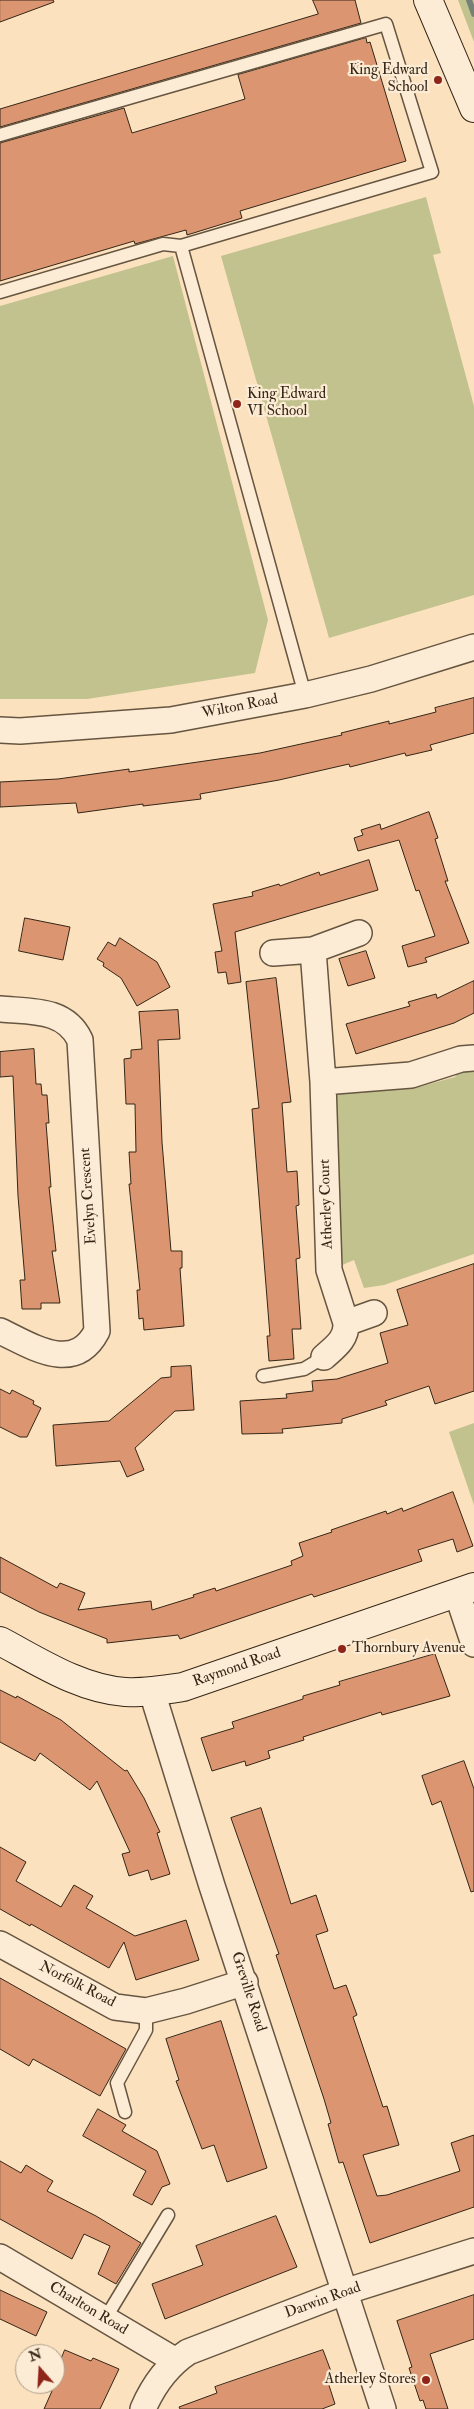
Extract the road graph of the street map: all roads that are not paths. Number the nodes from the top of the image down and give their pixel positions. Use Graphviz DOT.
graph roads {
  1 [pos="428,0"];
  2 [pos="474,108"];
  3 [pos="0,134"];
  4 [pos="181,246"];
  5 [pos="0,292"];
  6 [pos="474,647"];
  7 [pos="306,695"];
  8 [pos="0,730"];
  9 [pos="359,933"];
  10 [pos="313,950"];
  11 [pos="273,953"];
  12 [pos="0,1009"];
  13 [pos="470,1054"];
  14 [pos="323,1082"];
  15 [pos="374,1313"];
  16 [pos="346,1323"];
  17 [pos="0,1331"];
  18 [pos="324,1357"];
  19 [pos="263,1376"];
  20 [pos="465,1590"];
  21 [pos="0,1641"];
  22 [pos="474,1644"];
  23 [pos="152,1692"];
  24 [pos="0,1944"];
  25 [pos="244,1982"];
  26 [pos="146,2011"];
  27 [pos="125,2112"];
  28 [pos="168,2215"];
  29 [pos="474,2250"];
  30 [pos="0,2258"];
  31 [pos="344,2292"];
  32 [pos="105,2319"];
  33 [pos="176,2360"];
  34 [pos="143,2409"];
  35 [pos="383,2409"];
  1 -- 2 [label="street"];
  3 -- 4 [label="lane"];
  4 -- 5 [label="lane"];
  4 -- 7 [label="lane"];
  6 -- 7 [label="street, Wilton Road"];
  7 -- 8 [label="street, Wilton Road"];
  9 -- 10 [label="street"];
  10 -- 11 [label="street"];
  10 -- 14 [label="street, Atherley Court"];
  12 -- 17 [label="street, Evelyn Crescent"];
  13 -- 14 [label="street"];
  14 -- 16 [label="street, Atherley Court"];
  15 -- 16 [label="street"];
  16 -- 18 [label="street"];
  18 -- 19 [label="lane"];
  20 -- 22 [label="street"];
  20 -- 23 [label="street, Raymond Road"];
  21 -- 23 [label="street, Raymond Road"];
  23 -- 25 [label="street, Greville Road"];
  24 -- 26 [label="street, Norfolk Road"];
  25 -- 26 [label="street, Norfolk Road"];
  25 -- 31 [label="street, Greville Road"];
  26 -- 27 [label="lane"];
  28 -- 32 [label="lane"];
  29 -- 31 [label="street, Darwin Road"];
  30 -- 32 [label="street, Charlton Road"];
  31 -- 33 [label="street, Darwin Road"];
  31 -- 35 [label="street, Greville Road"];
  32 -- 33 [label="street, Charlton Road"];
  33 -- 34 [label="street"];
}
